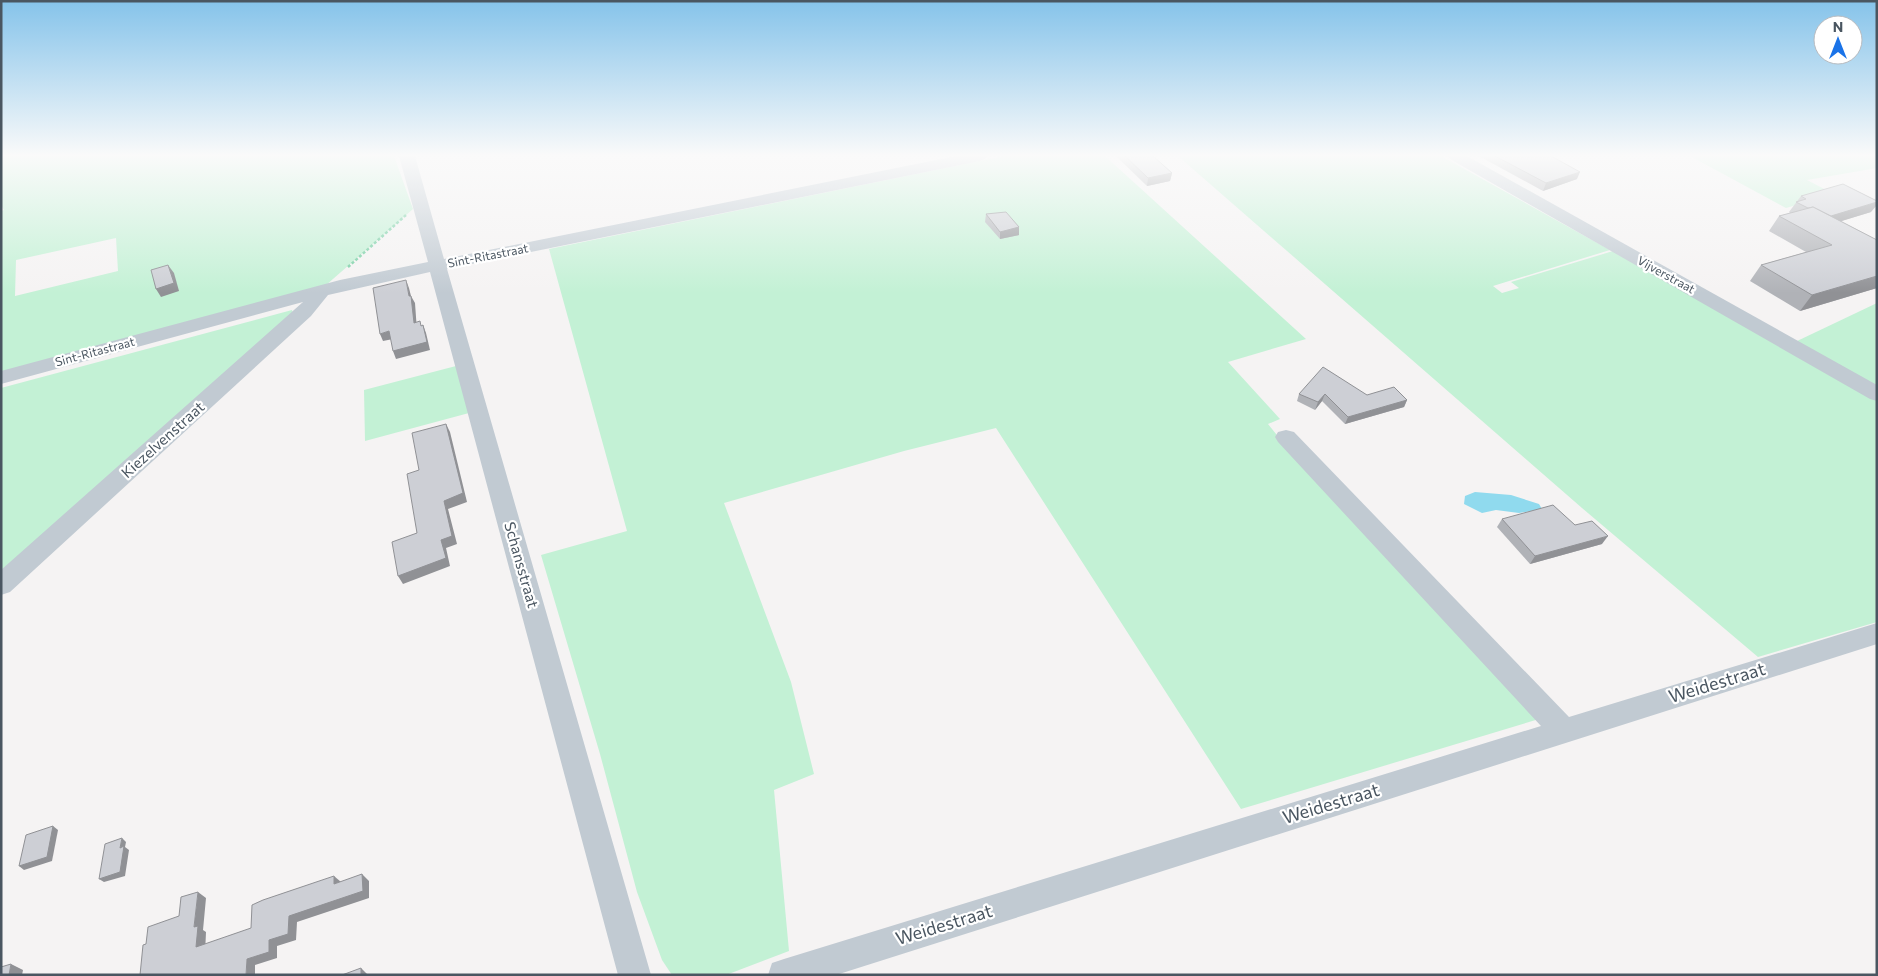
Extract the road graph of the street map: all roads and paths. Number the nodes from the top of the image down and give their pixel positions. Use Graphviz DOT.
graph roads {
  1 [pos="756,202"];
  2 [pos="1536,202"];
  3 [pos="420,203"];
  4 [pos="438,266"];
  5 [pos="321,291"];
  6 [pos="1,378"];
  7 [pos="1877,394"];
  8 [pos="1286,438"];
  9 [pos="1,585"];
  10 [pos="1877,633"];
  11 [pos="1564,731"];
  12 [pos="635,975"];
  13 [pos="784,975"];
  1 -- 4 [label="street, Sint-Ritastraat"];
  2 -- 7 [label="street, Vijverstraat"];
  3 -- 4 [label="street, Schansstraat"];
  3 -- 5 [label="path"];
  4 -- 5 [label="street, Sint-Ritastraat"];
  4 -- 12 [label="street, Schansstraat"];
  5 -- 6 [label="street, Sint-Ritastraat"];
  5 -- 9 [label="street, Kiezelvenstraat"];
  8 -- 11 [label="street"];
  10 -- 11 [label="street, Weidestraat"];
  11 -- 13 [label="street, Weidestraat"];
}
